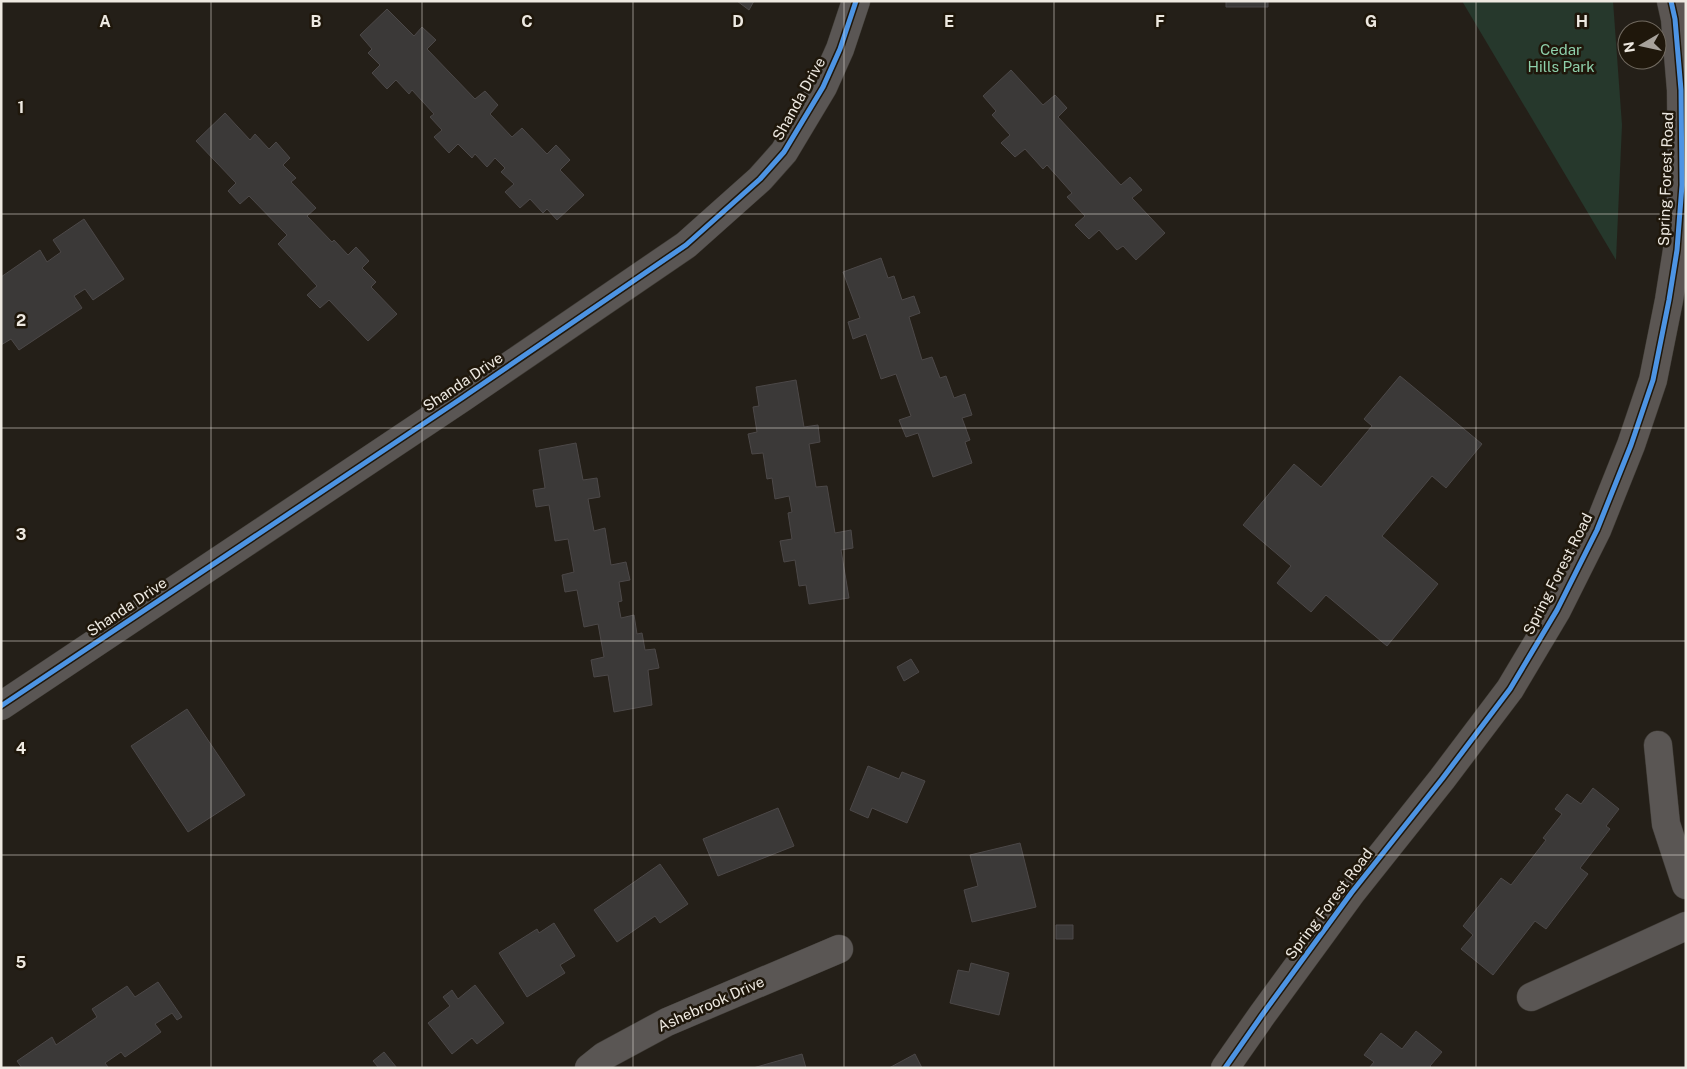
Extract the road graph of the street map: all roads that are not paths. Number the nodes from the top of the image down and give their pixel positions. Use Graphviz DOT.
graph roads {
  1 [pos="856,1"];
  2 [pos="1671,1"];
  3 [pos="1684,185"];
  4 [pos="1,706"];
  5 [pos="1658,745"];
  6 [pos="1686,884"];
  7 [pos="1686,926"];
  8 [pos="839,949"];
  9 [pos="1531,997"];
  10 [pos="589,1068"];
  11 [pos="1225,1068"];
  1 -- 4 [label="street, Shanda Drive"];
  2 -- 3 [label="main road, Spring Forest Road"];
  3 -- 11 [label="main road, Spring Forest Road"];
  5 -- 6 [label="street"];
  7 -- 9 [label="street"];
  8 -- 10 [label="street, Ashebrook Drive"];
}
